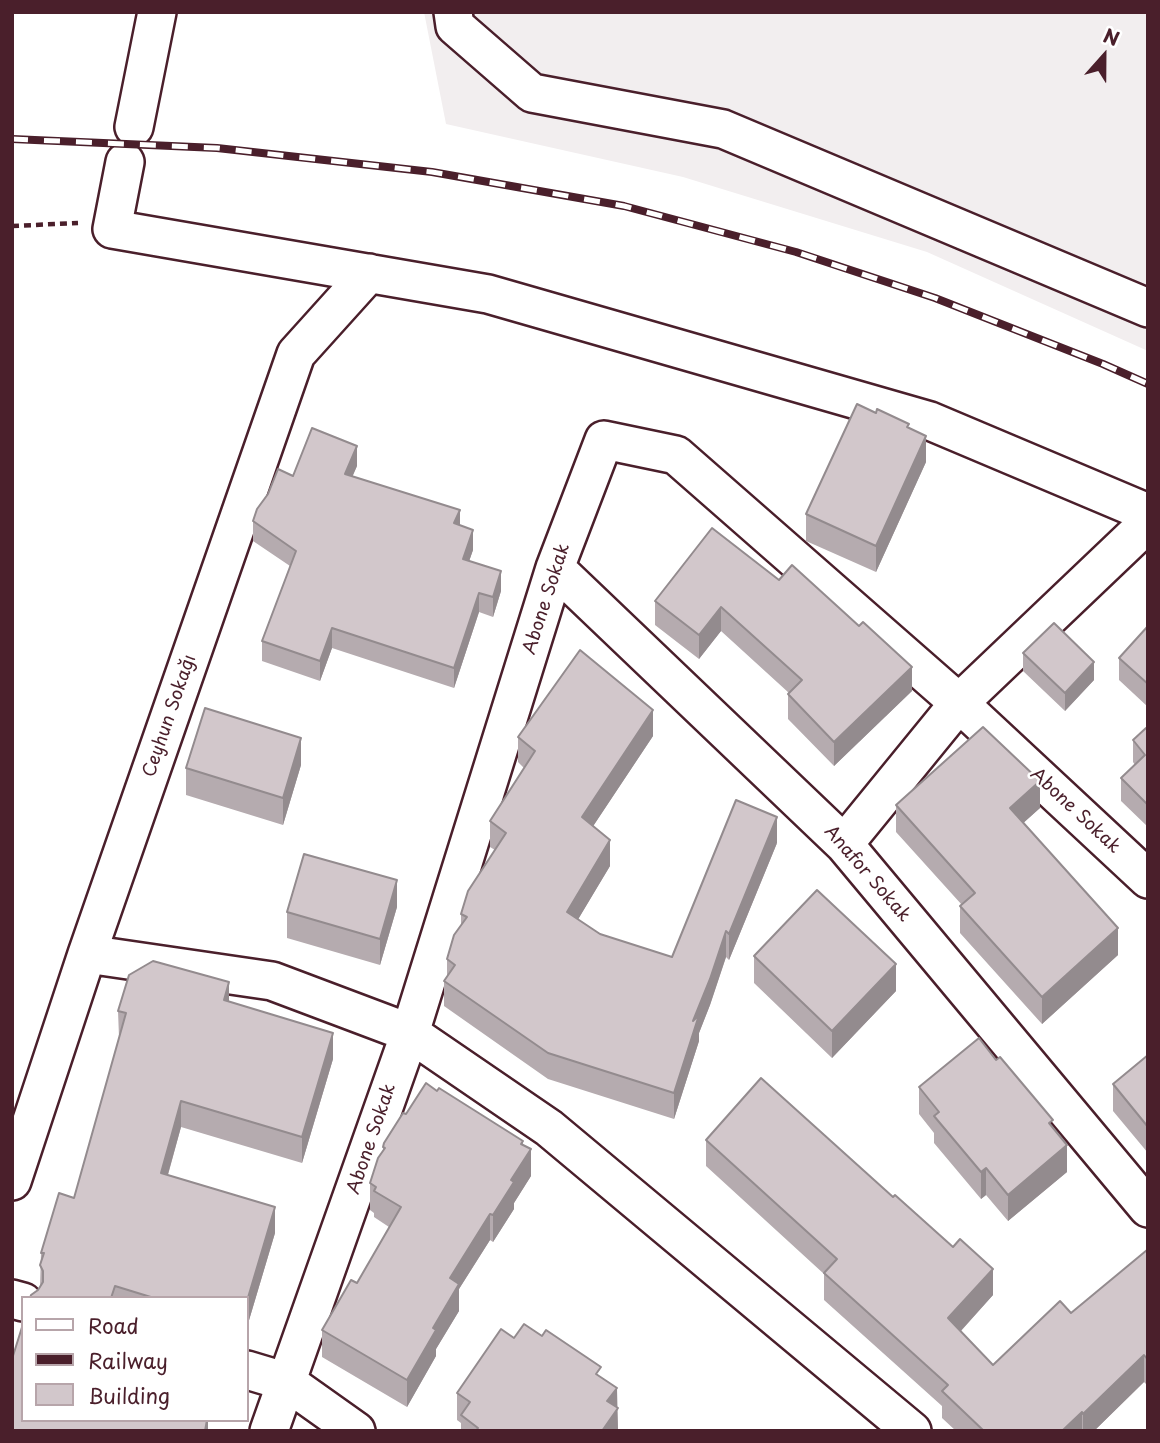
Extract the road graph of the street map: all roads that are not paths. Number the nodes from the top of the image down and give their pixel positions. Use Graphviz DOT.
graph roads {
  1 [pos="157,12"];
  2 [pos="453,12"];
  3 [pos="369,273"];
  4 [pos="1148,308"];
  5 [pos="1148,513"];
  6 [pos="1148,523"];
  7 [pos="555,568"];
  8 [pos="959,704"];
  9 [pos="844,844"];
  10 [pos="1148,879"];
  11 [pos="88,954"];
  12 [pos="410,1033"];
  13 [pos="12,1181"];
  14 [pos="1148,1208"];
  15 [pos="248,1370"];
  16 [pos="287,1382"];
  17 [pos="269,1431"];
  18 [pos="356,1431"];
  19 [pos="912,1431"];
  1 -- 3 [label="street"];
  2 -- 4 [label="street"];
  3 -- 5 [label="street"];
  3 -- 11 [label="street, Ceyhun Sokağı"];
  6 -- 8 [label="street"];
  7 -- 8 [label="street, Abone Sokak"];
  7 -- 9 [label="street, Anafor Sokak"];
  7 -- 12 [label="street, Abone Sokak"];
  8 -- 9 [label="street"];
  8 -- 10 [label="street, Abone Sokak"];
  9 -- 14 [label="street, Anafor Sokak"];
  11 -- 12 [label="street"];
  11 -- 13 [label="street, Ceyhun Sokağı"];
  12 -- 16 [label="street, Abone Sokak"];
  12 -- 19 [label="street"];
  15 -- 16 [label="street"];
  16 -- 17 [label="street, Abone Sokak"];
  16 -- 18 [label="street"];
}
